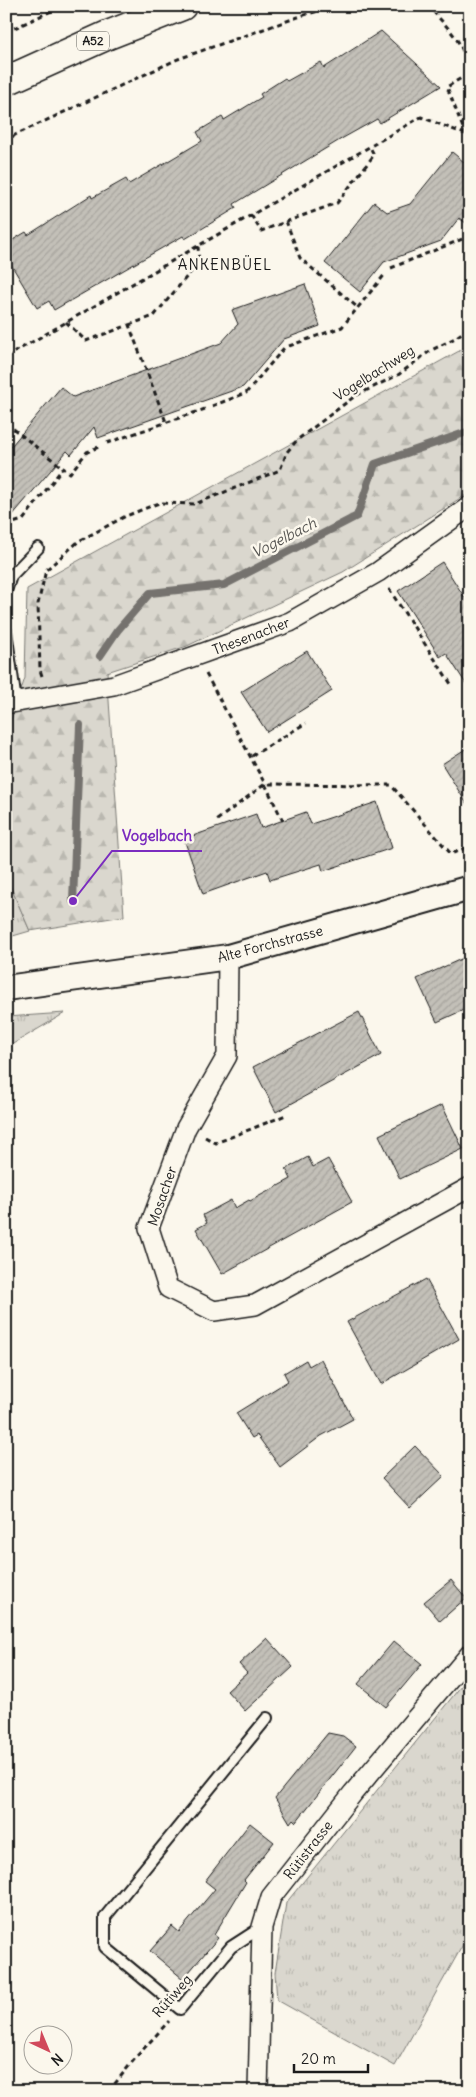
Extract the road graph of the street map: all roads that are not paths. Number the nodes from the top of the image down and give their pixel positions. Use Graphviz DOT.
graph roads {
  1 [pos="134,6"];
  2 [pos="182,6"];
  3 [pos="6,61"];
  4 [pos="6,81"];
  5 [pos="470,506"];
  6 [pos="38,548"];
  7 [pos="6,591"];
  8 [pos="6,631"];
  9 [pos="11,703"];
  10 [pos="470,888"];
  11 [pos="228,956"];
  12 [pos="6,988"];
  13 [pos="470,1187"];
  14 [pos="470,1654"];
  15 [pos="267,1718"];
  16 [pos="262,1927"];
  17 [pos="258,2091"];
  1 -- 3 [label="highway, A52"];
  2 -- 4 [label="highway, A52"];
  5 -- 9 [label="street, Thesenacher"];
  6 -- 7 [label="lane"];
  8 -- 9 [label="lane"];
  10 -- 11 [label="street, Alte Forchstrasse"];
  11 -- 12 [label="street, Alte Forchstrasse"];
  11 -- 13 [label="street, Mosacher"];
  14 -- 16 [label="street, Rütistrasse"];
  15 -- 16 [label="lane, Rütiweg"];
  16 -- 17 [label="street, Rütistrasse"];
}
